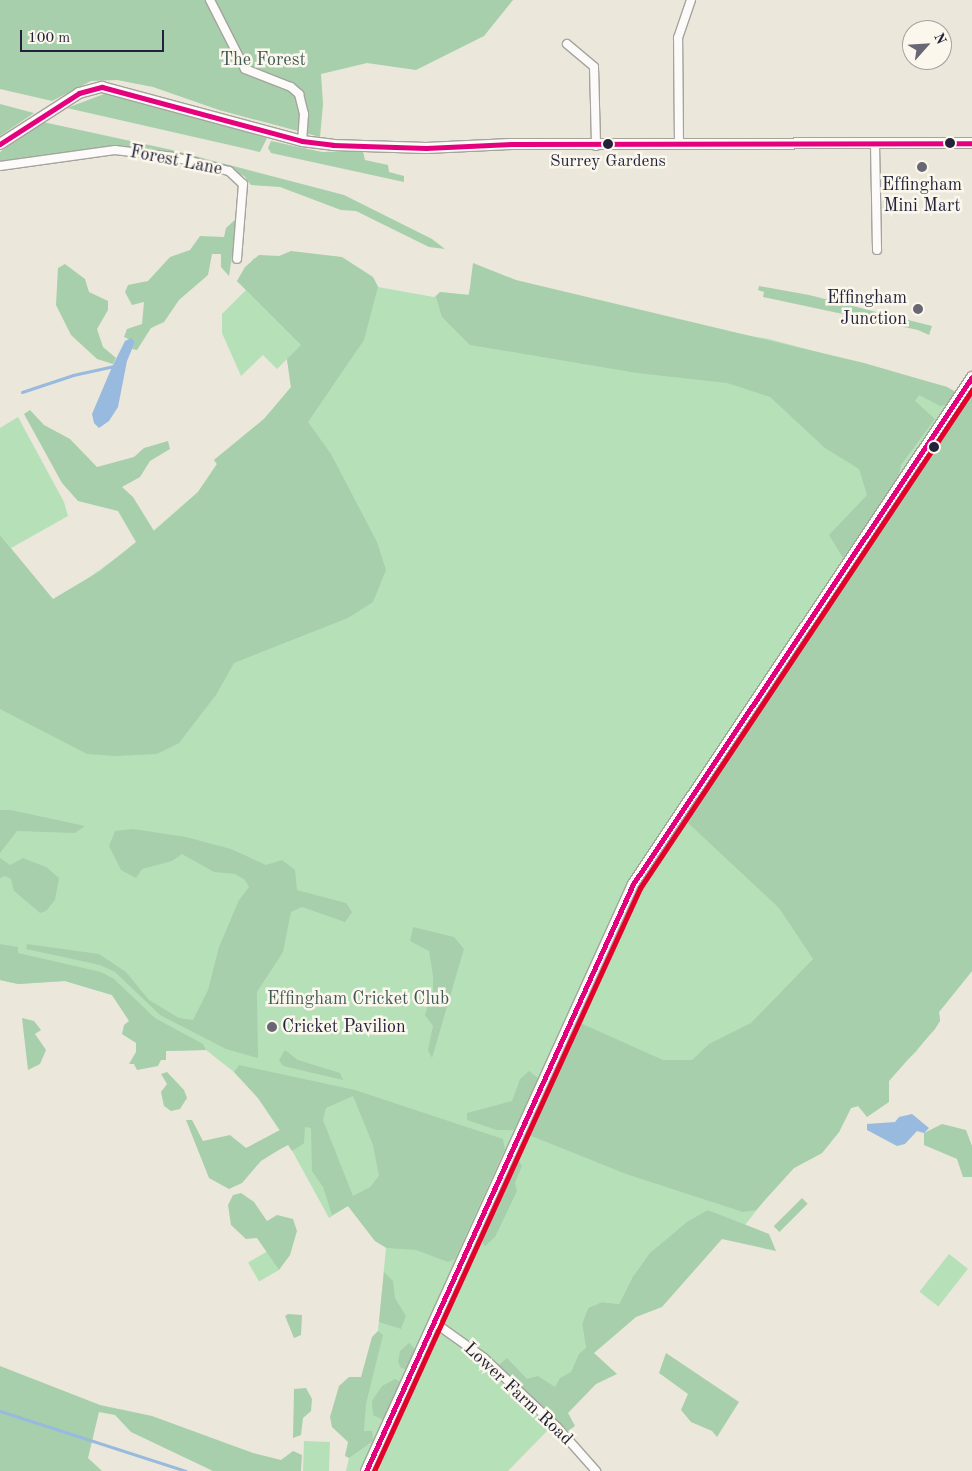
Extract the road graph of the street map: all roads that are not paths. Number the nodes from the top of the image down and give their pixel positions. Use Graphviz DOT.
graph roads {
  1 [pos="210,0"];
  2 [pos="691,0"];
  3 [pos="567,44"];
  4 [pos="302,141"];
  5 [pos="3,142"];
  6 [pos="972,143"];
  7 [pos="679,144"];
  8 [pos="875,144"];
  9 [pos="596,146"];
  10 [pos="0,166"];
  11 [pos="877,250"];
  12 [pos="237,259"];
  13 [pos="972,377"];
  14 [pos="435,1323"];
  15 [pos="366,1471"];
  16 [pos="596,1471"];
  1 -- 4 [label="street"];
  2 -- 7 [label="street"];
  3 -- 9 [label="street"];
  4 -- 5 [label="street"];
  4 -- 9 [label="street"];
  6 -- 8 [label="street"];
  7 -- 8 [label="street"];
  7 -- 9 [label="street"];
  8 -- 11 [label="street"];
  10 -- 12 [label="street, Forest Lane"];
  13 -- 14 [label="street"];
  14 -- 15 [label="street"];
  14 -- 16 [label="street, Lower Farm Road"];
}
